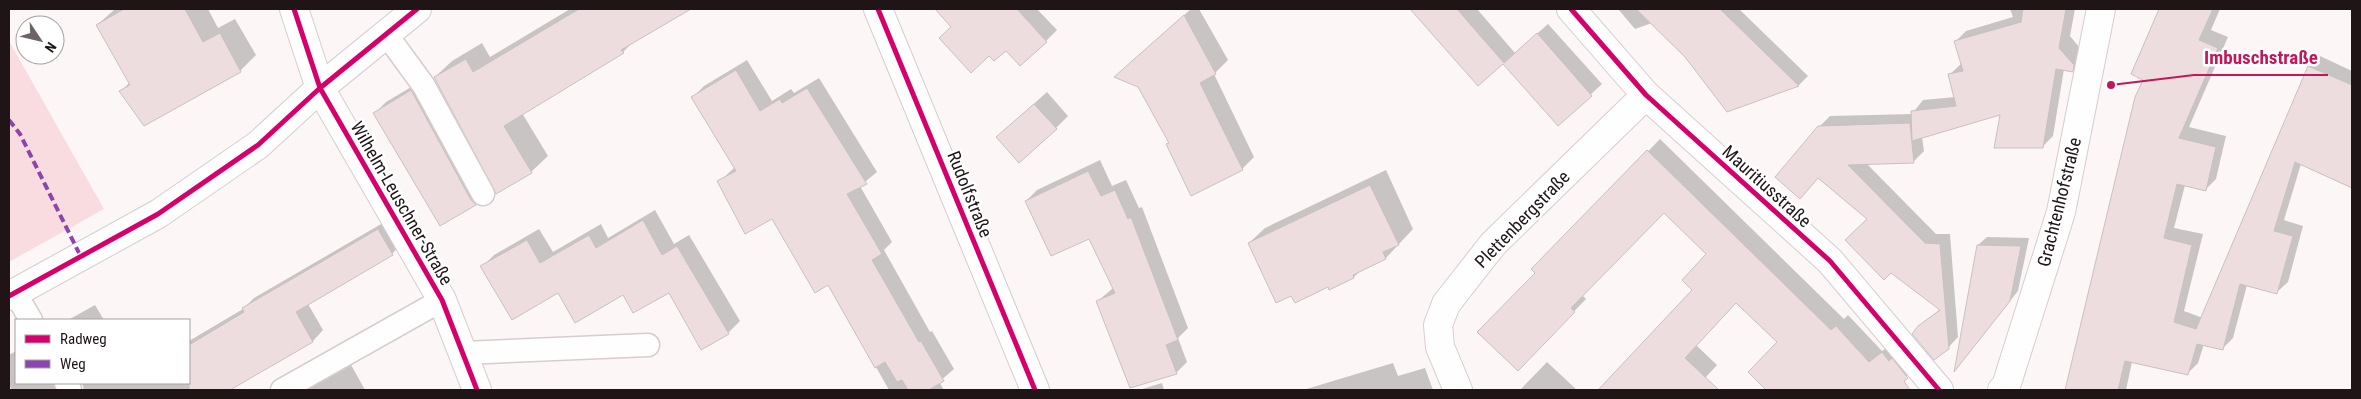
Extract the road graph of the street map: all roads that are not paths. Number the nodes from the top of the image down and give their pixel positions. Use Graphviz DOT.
graph roads {
  1 [pos="294,9"];
  2 [pos="417,9"];
  3 [pos="878,9"];
  4 [pos="1571,9"];
  5 [pos="2101,9"];
  6 [pos="386,34"];
  7 [pos="320,88"];
  8 [pos="1646,95"];
  9 [pos="483,194"];
  10 [pos="12,294"];
  11 [pos="442,300"];
  12 [pos="30,319"];
  13 [pos="648,345"];
  14 [pos="464,353"];
  15 [pos="282,390"];
  16 [pos="477,390"];
  17 [pos="1035,390"];
  18 [pos="1458,390"];
  19 [pos="1939,390"];
  20 [pos="2002,390"];
  1 -- 7 [label="street, Wilhelm-Leuschner-Straße"];
  2 -- 6 [label="street"];
  3 -- 17 [label="street, Rudolfstraße"];
  4 -- 8 [label="street, Mauritiusstraße"];
  5 -- 20 [label="street, Grachtenhofstraße"];
  6 -- 7 [label="street"];
  6 -- 9 [label="lane"];
  7 -- 10 [label="street"];
  7 -- 11 [label="street, Wilhelm-Leuschner-Straße"];
  8 -- 18 [label="street, Plettenbergstraße"];
  8 -- 19 [label="street, Mauritiusstraße"];
  10 -- 12 [label="lane"];
  11 -- 14 [label="street, Wilhelm-Leuschner-Straße"];
  11 -- 15 [label="lane"];
  13 -- 14 [label="lane"];
  14 -- 16 [label="street, Wilhelm-Leuschner-Straße"];
}
